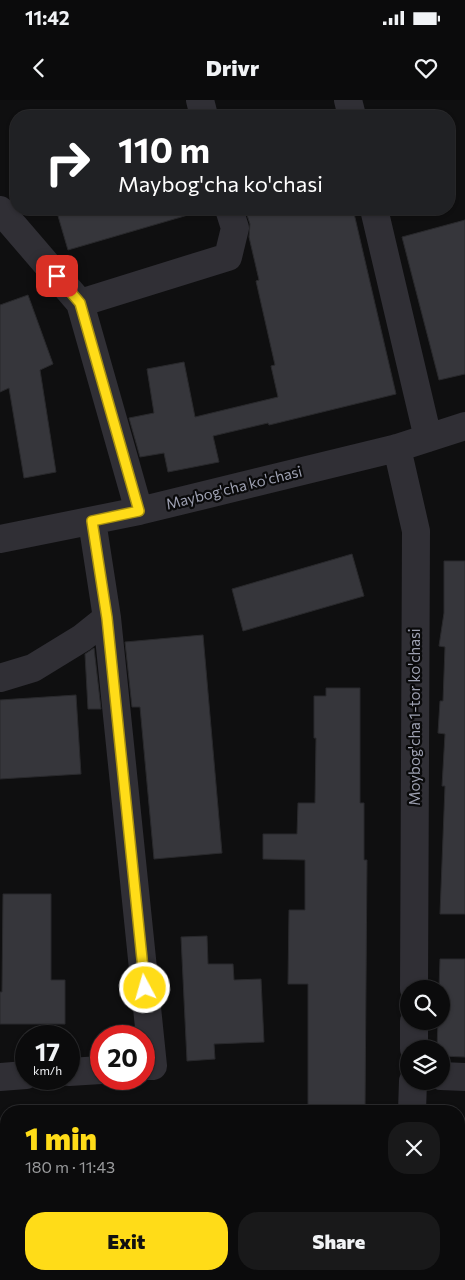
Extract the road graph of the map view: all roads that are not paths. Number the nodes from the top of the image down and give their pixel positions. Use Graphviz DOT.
graph roads {
  1 [pos="0,210"];
  2 [pos="232,215"];
  3 [pos="375,215"];
  4 [pos="80,303"];
  5 [pos="465,426"];
  6 [pos="428,438"];
  7 [pos="397,448"];
  8 [pos="139,511"];
  9 [pos="92,521"];
  10 [pos="0,539"];
  11 [pos="107,618"];
  12 [pos="0,678"];
  13 [pos="414,980"];
  14 [pos="149,1025"];
  15 [pos="15,1076"];
  16 [pos="450,1076"];
  17 [pos="465,1076"];
  18 [pos="0,1077"];
  19 [pos="413,1090"];
  20 [pos="412,1105"];
  1 -- 4 [label="street"];
  2 -- 4 [label="street"];
  3 -- 6 [label="street"];
  4 -- 8 [label="street"];
  5 -- 6 [label="street, Maybog'cha ko'chasi"];
  6 -- 7 [label="street, Maybog'cha ko'chasi"];
  7 -- 8 [label="street, Maybog'cha ko'chasi"];
  7 -- 13 [label="street, Moybog'cha 1-tor ko'chasi"];
  8 -- 9 [label="street, Maybog'cha ko'chasi"];
  9 -- 10 [label="street, Maybog'cha ko'chasi"];
  9 -- 11 [label="street"];
  11 -- 12 [label="street"];
  11 -- 14 [label="street"];
  15 -- 18 [label="street"];
  16 -- 17 [label="street"];
  19 -- 20 [label="street"];
}
